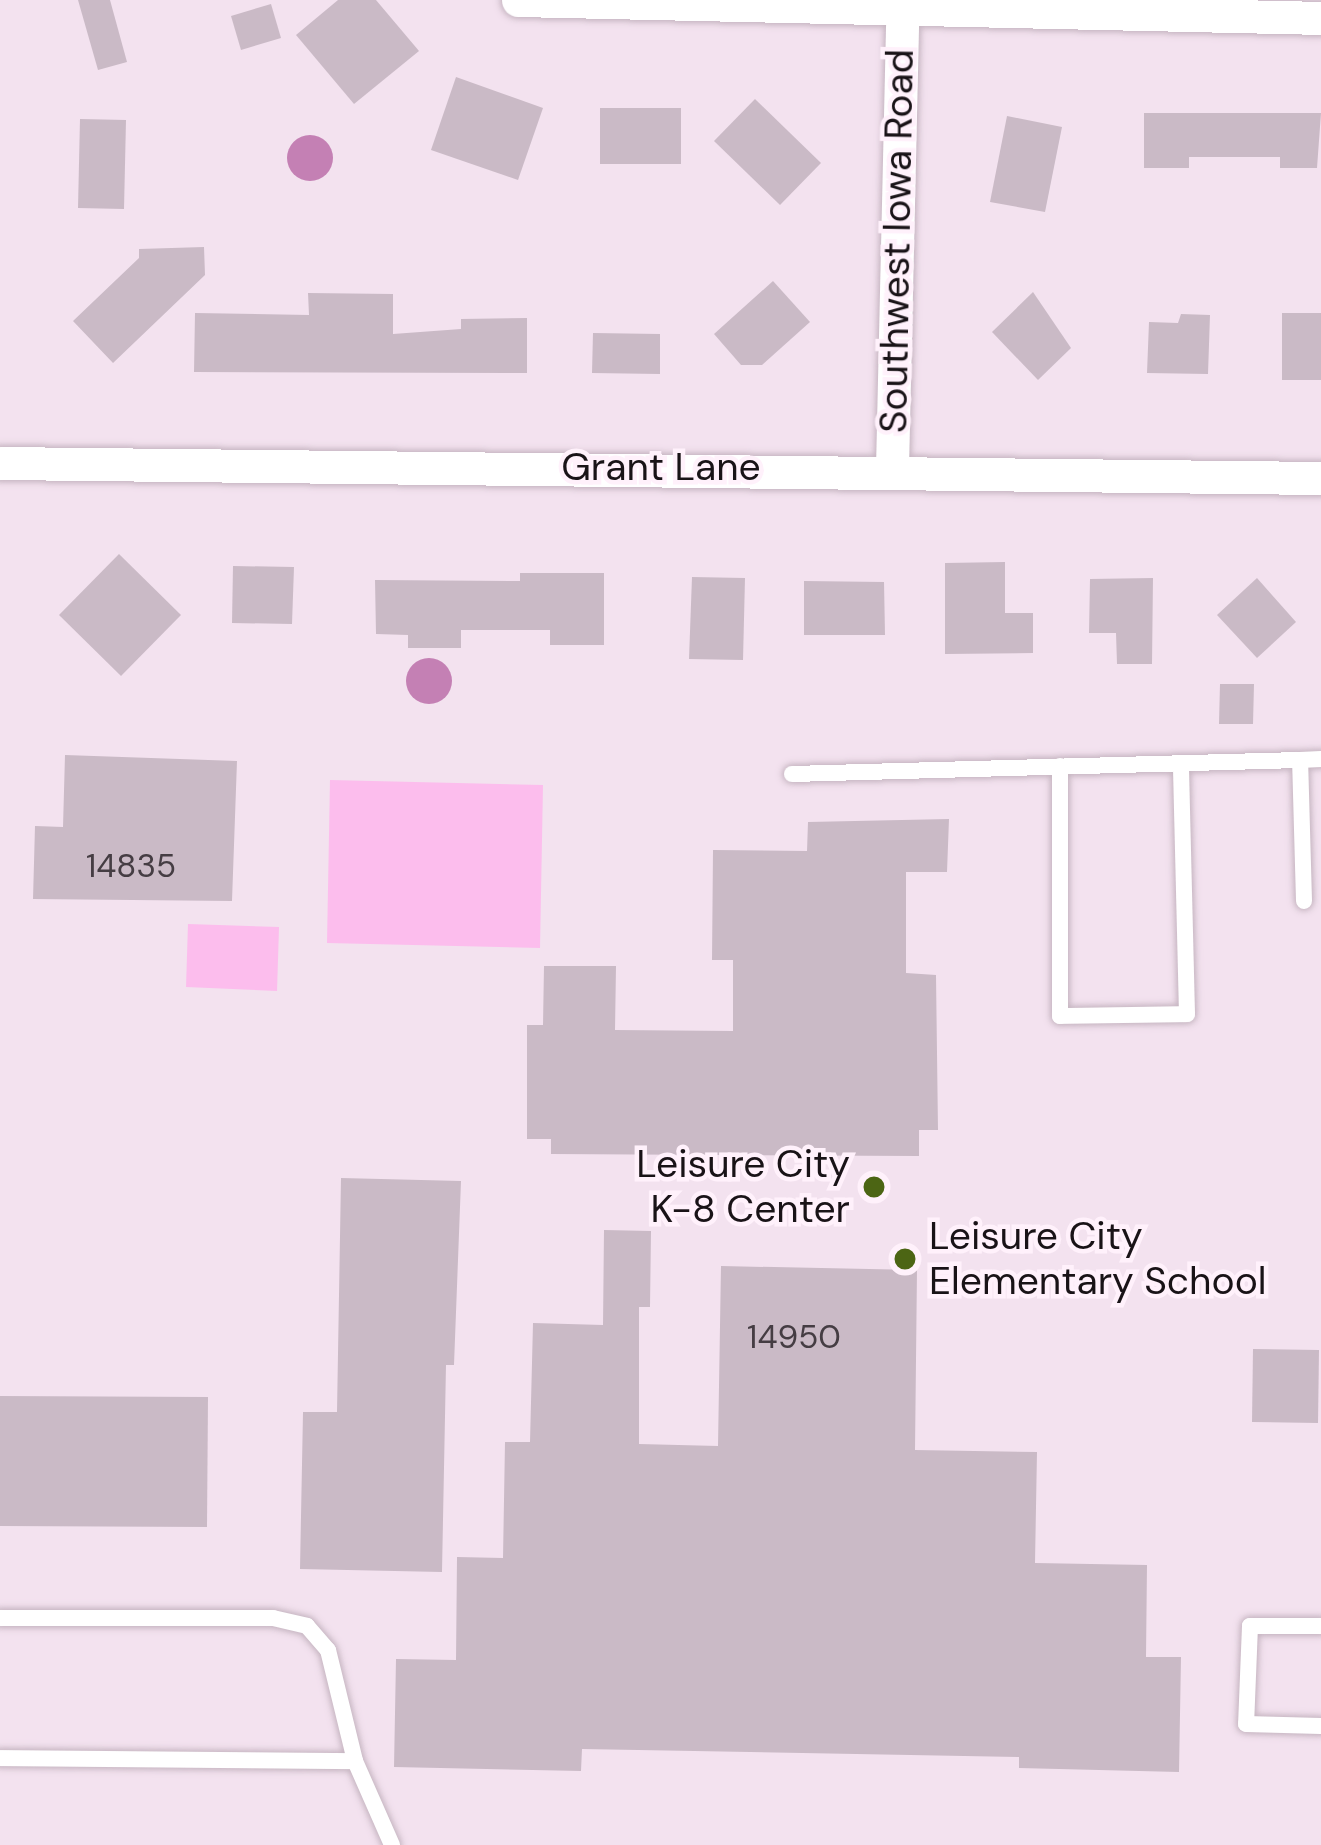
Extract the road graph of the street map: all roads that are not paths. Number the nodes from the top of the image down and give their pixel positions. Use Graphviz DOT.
graph roads {
  1 [pos="519,1"];
  2 [pos="902,13"];
  3 [pos="1321,18"];
  4 [pos="0,463"];
  5 [pos="892,469"];
  6 [pos="1321,478"];
  7 [pos="1321,759"];
  8 [pos="1300,760"];
  9 [pos="1181,763"];
  10 [pos="1060,766"];
  11 [pos="792,774"];
  12 [pos="1304,901"];
  13 [pos="0,1618"];
  14 [pos="1321,1626"];
  15 [pos="1321,1726"];
  16 [pos="0,1758"];
  17 [pos="355,1761"];
  18 [pos="392,1845"];
  1 -- 2 [label="street"];
  2 -- 3 [label="street"];
  2 -- 5 [label="street, Southwest Iowa Road"];
  4 -- 5 [label="street, Grant Lane"];
  5 -- 6 [label="street, Grant Lane"];
  7 -- 8 [label="lane"];
  8 -- 9 [label="lane"];
  8 -- 12 [label="lane"];
  9 -- 10 [label="lane"];
  9 -- 10 [label="lane"];
  10 -- 11 [label="lane"];
  13 -- 17 [label="lane"];
  14 -- 15 [label="lane"];
  16 -- 17 [label="lane"];
  17 -- 18 [label="lane"];
}
